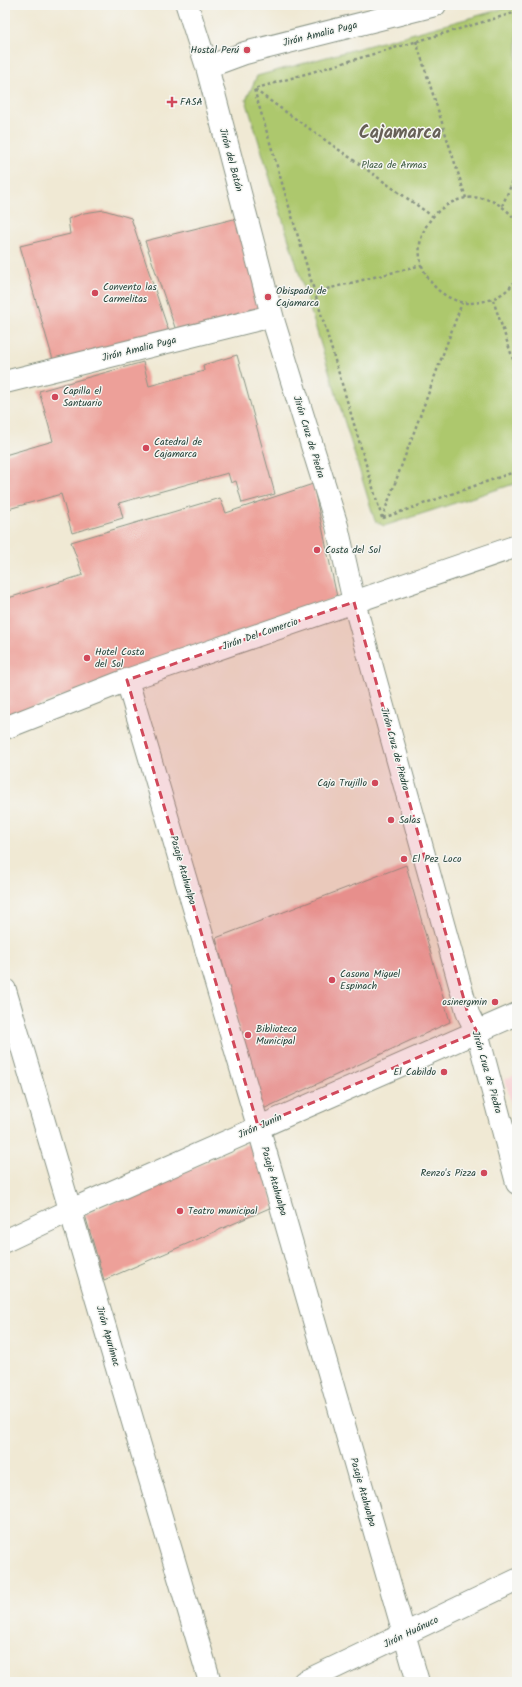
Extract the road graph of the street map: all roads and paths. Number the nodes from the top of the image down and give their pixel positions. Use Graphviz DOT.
graph roads {
  1 [pos="187,5"];
  2 [pos="435,5"];
  3 [pos="517,12"];
  4 [pos="416,41"];
  5 [pos="207,67"];
  6 [pos="254,90"];
  7 [pos="517,172"];
  8 [pos="466,198"];
  9 [pos="502,206"];
  10 [pos="432,216"];
  11 [pos="517,222"];
  12 [pos="422,265"];
  13 [pos="517,278"];
  14 [pos="315,292"];
  15 [pos="493,300"];
  16 [pos="462,303"];
  17 [pos="272,316"];
  18 [pos="517,371"];
  19 [pos="5,382"];
  20 [pos="517,471"];
  21 [pos="382,518"];
  22 [pos="517,546"];
  23 [pos="354,602"];
  24 [pos="128,680"];
  25 [pos="5,728"];
  26 [pos="5,990"];
  27 [pos="517,1014"];
  28 [pos="477,1032"];
  29 [pos="258,1126"];
  30 [pos="517,1183"];
  31 [pos="71,1210"];
  32 [pos="5,1241"];
  33 [pos="517,1580"];
  34 [pos="404,1635"];
  35 [pos="210,1682"];
  36 [pos="304,1682"];
  37 [pos="418,1682"];
  1 -- 5 [label="street, Jirón del Batán"];
  2 -- 5 [label="street, Jirón Amalia Puga"];
  3 -- 4 [label="path"];
  4 -- 6 [label="path"];
  4 -- 8 [label="path"];
  5 -- 17 [label="street, Jirón del Batán"];
  6 -- 10 [label="path"];
  6 -- 14 [label="path"];
  7 -- 9 [label="path"];
  8 -- 9 [label="path"];
  8 -- 10 [label="path"];
  9 -- 11 [label="path"];
  10 -- 12 [label="path"];
  12 -- 14 [label="path"];
  12 -- 16 [label="path"];
  13 -- 15 [label="path"];
  14 -- 21 [label="path"];
  15 -- 16 [label="path"];
  15 -- 18 [label="path"];
  16 -- 21 [label="path"];
  17 -- 19 [label="street, Jirón Amalia Puga"];
  17 -- 23 [label="street, Jirón Cruz de Piedra"];
  20 -- 21 [label="path"];
  22 -- 23 [label="street, Jirón Del Comercio"];
  23 -- 24 [label="street, Jirón Del Comercio"];
  23 -- 28 [label="street, Jirón Cruz de Piedra"];
  24 -- 25 [label="street, Jirón Del Comercio"];
  24 -- 29 [label="street, Pasaje Atahualpa"];
  26 -- 31 [label="street, Jirón Apurímac"];
  27 -- 28 [label="street, Jirón Junín"];
  28 -- 29 [label="street, Jirón Junín"];
  28 -- 30 [label="street, Jirón Cruz de Piedra"];
  29 -- 31 [label="street, Jirón Junín"];
  29 -- 34 [label="street, Pasaje Atahualpa"];
  31 -- 32 [label="street, Jirón Junín"];
  31 -- 35 [label="street, Jirón Apurímac"];
  33 -- 34 [label="street, Jirón Huánuco"];
  34 -- 36 [label="street, Jirón Huánuco"];
  34 -- 37 [label="street, Pasaje Atahualpa"];
}
